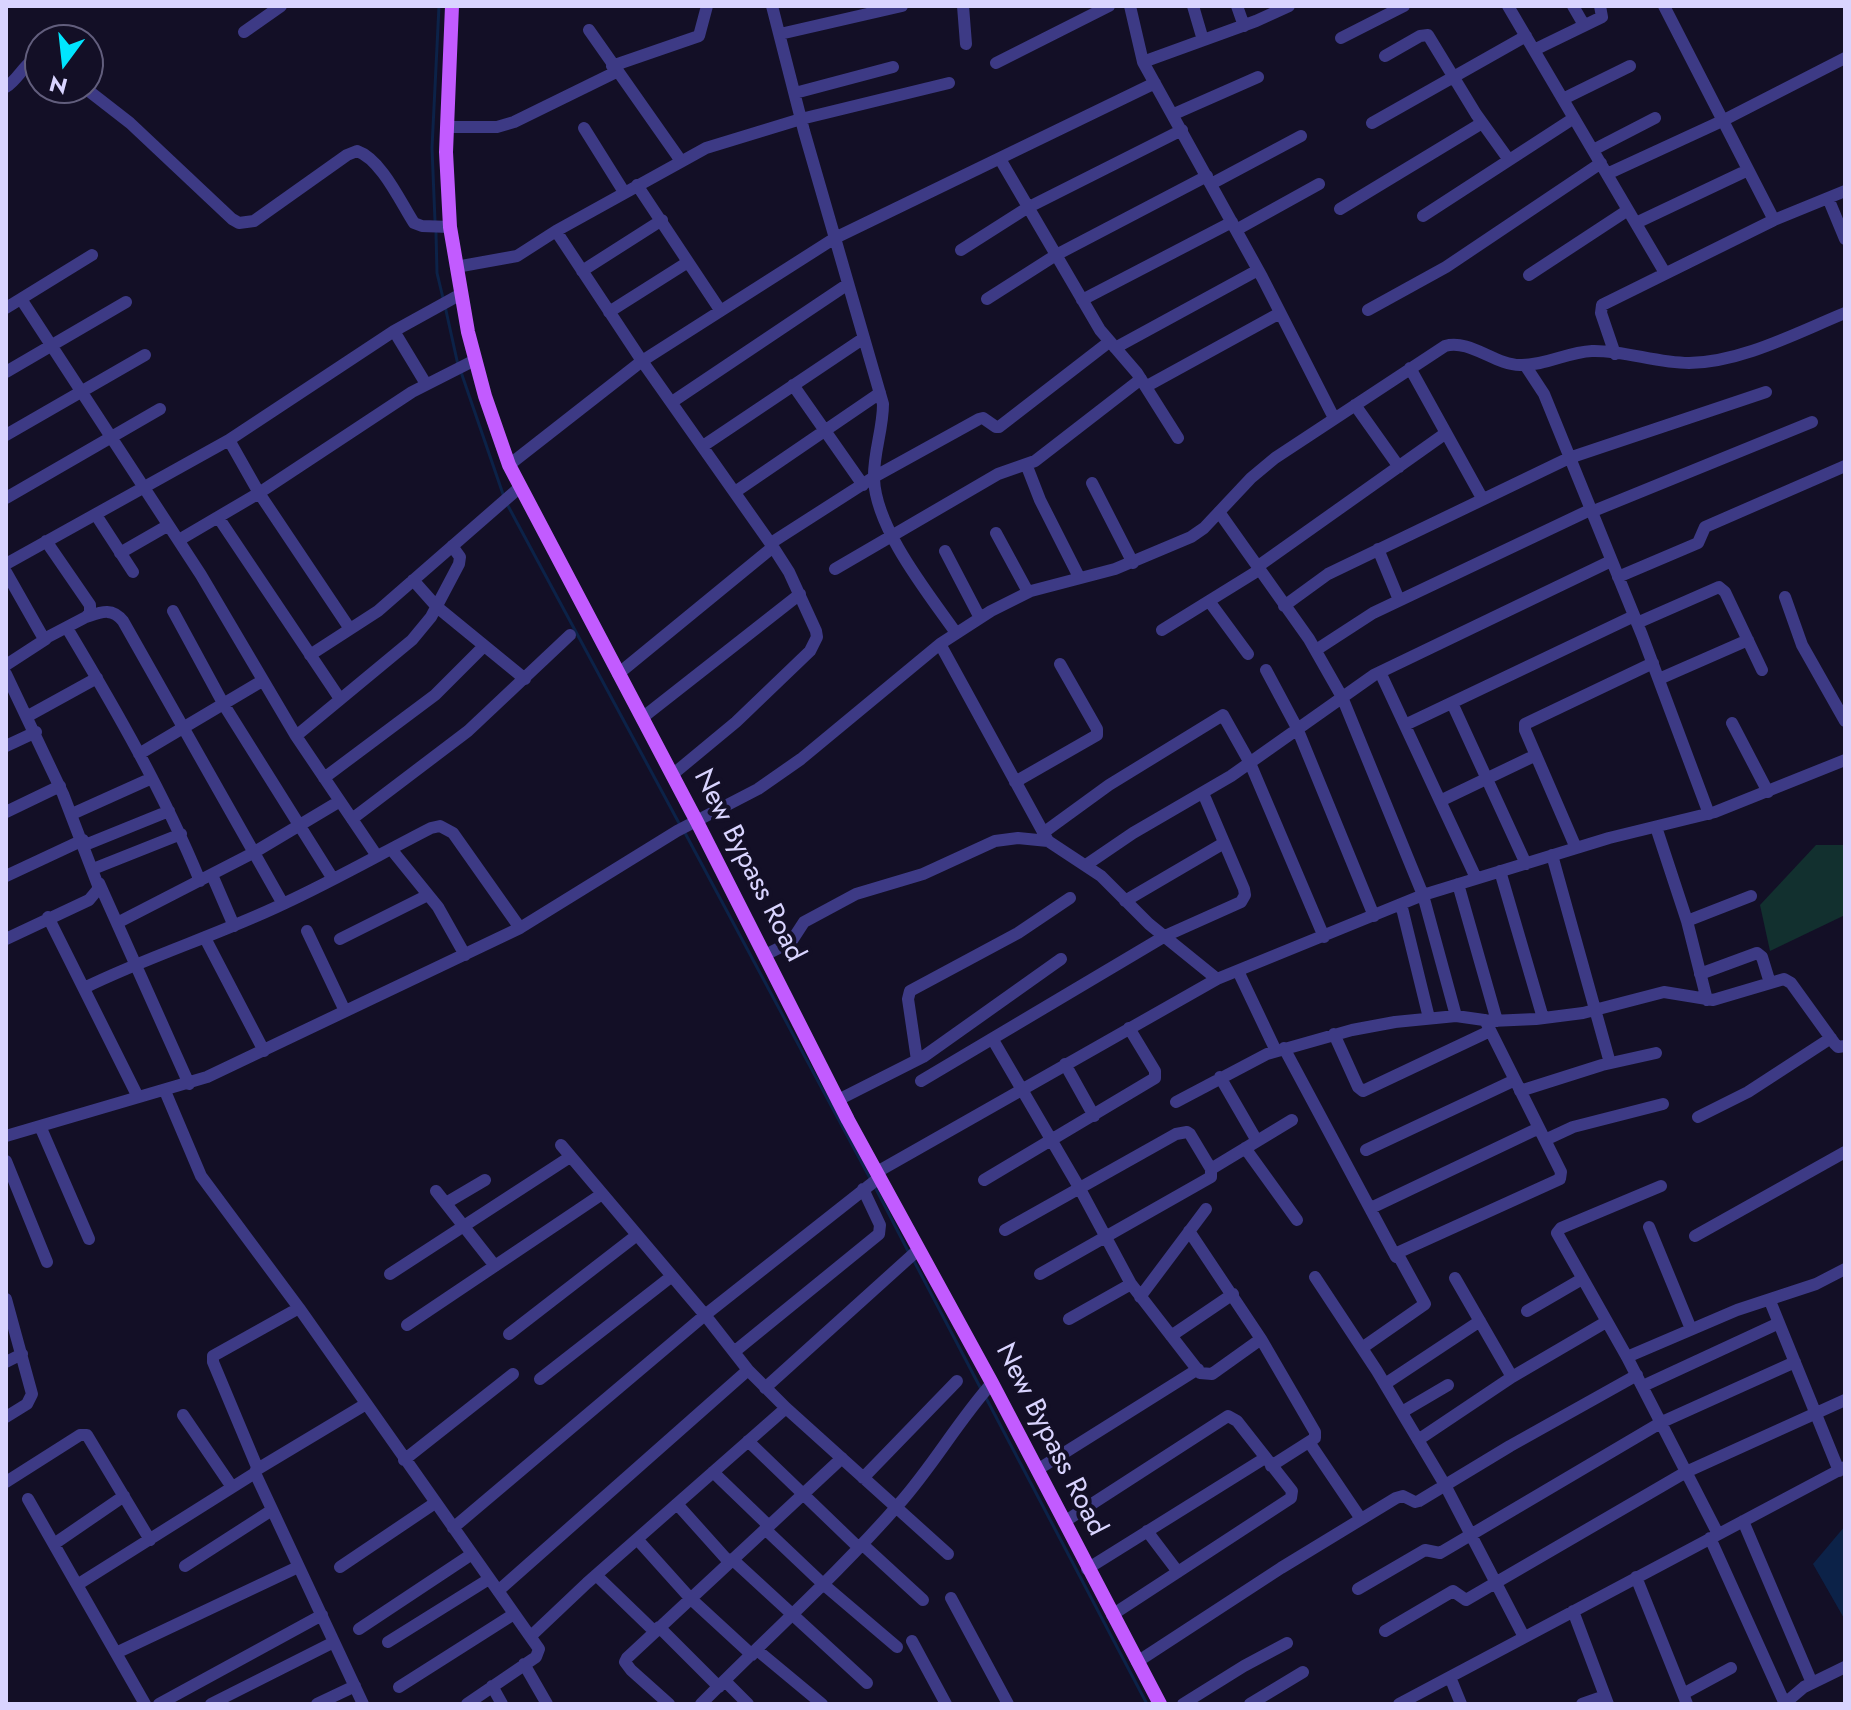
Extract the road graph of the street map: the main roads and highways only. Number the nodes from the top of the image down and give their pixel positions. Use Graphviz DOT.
graph roads {
  1 [pos="452,6"];
  2 [pos="1160,1704"];
  1 -- 2 [label="main road, New Bypass Road"];
}
